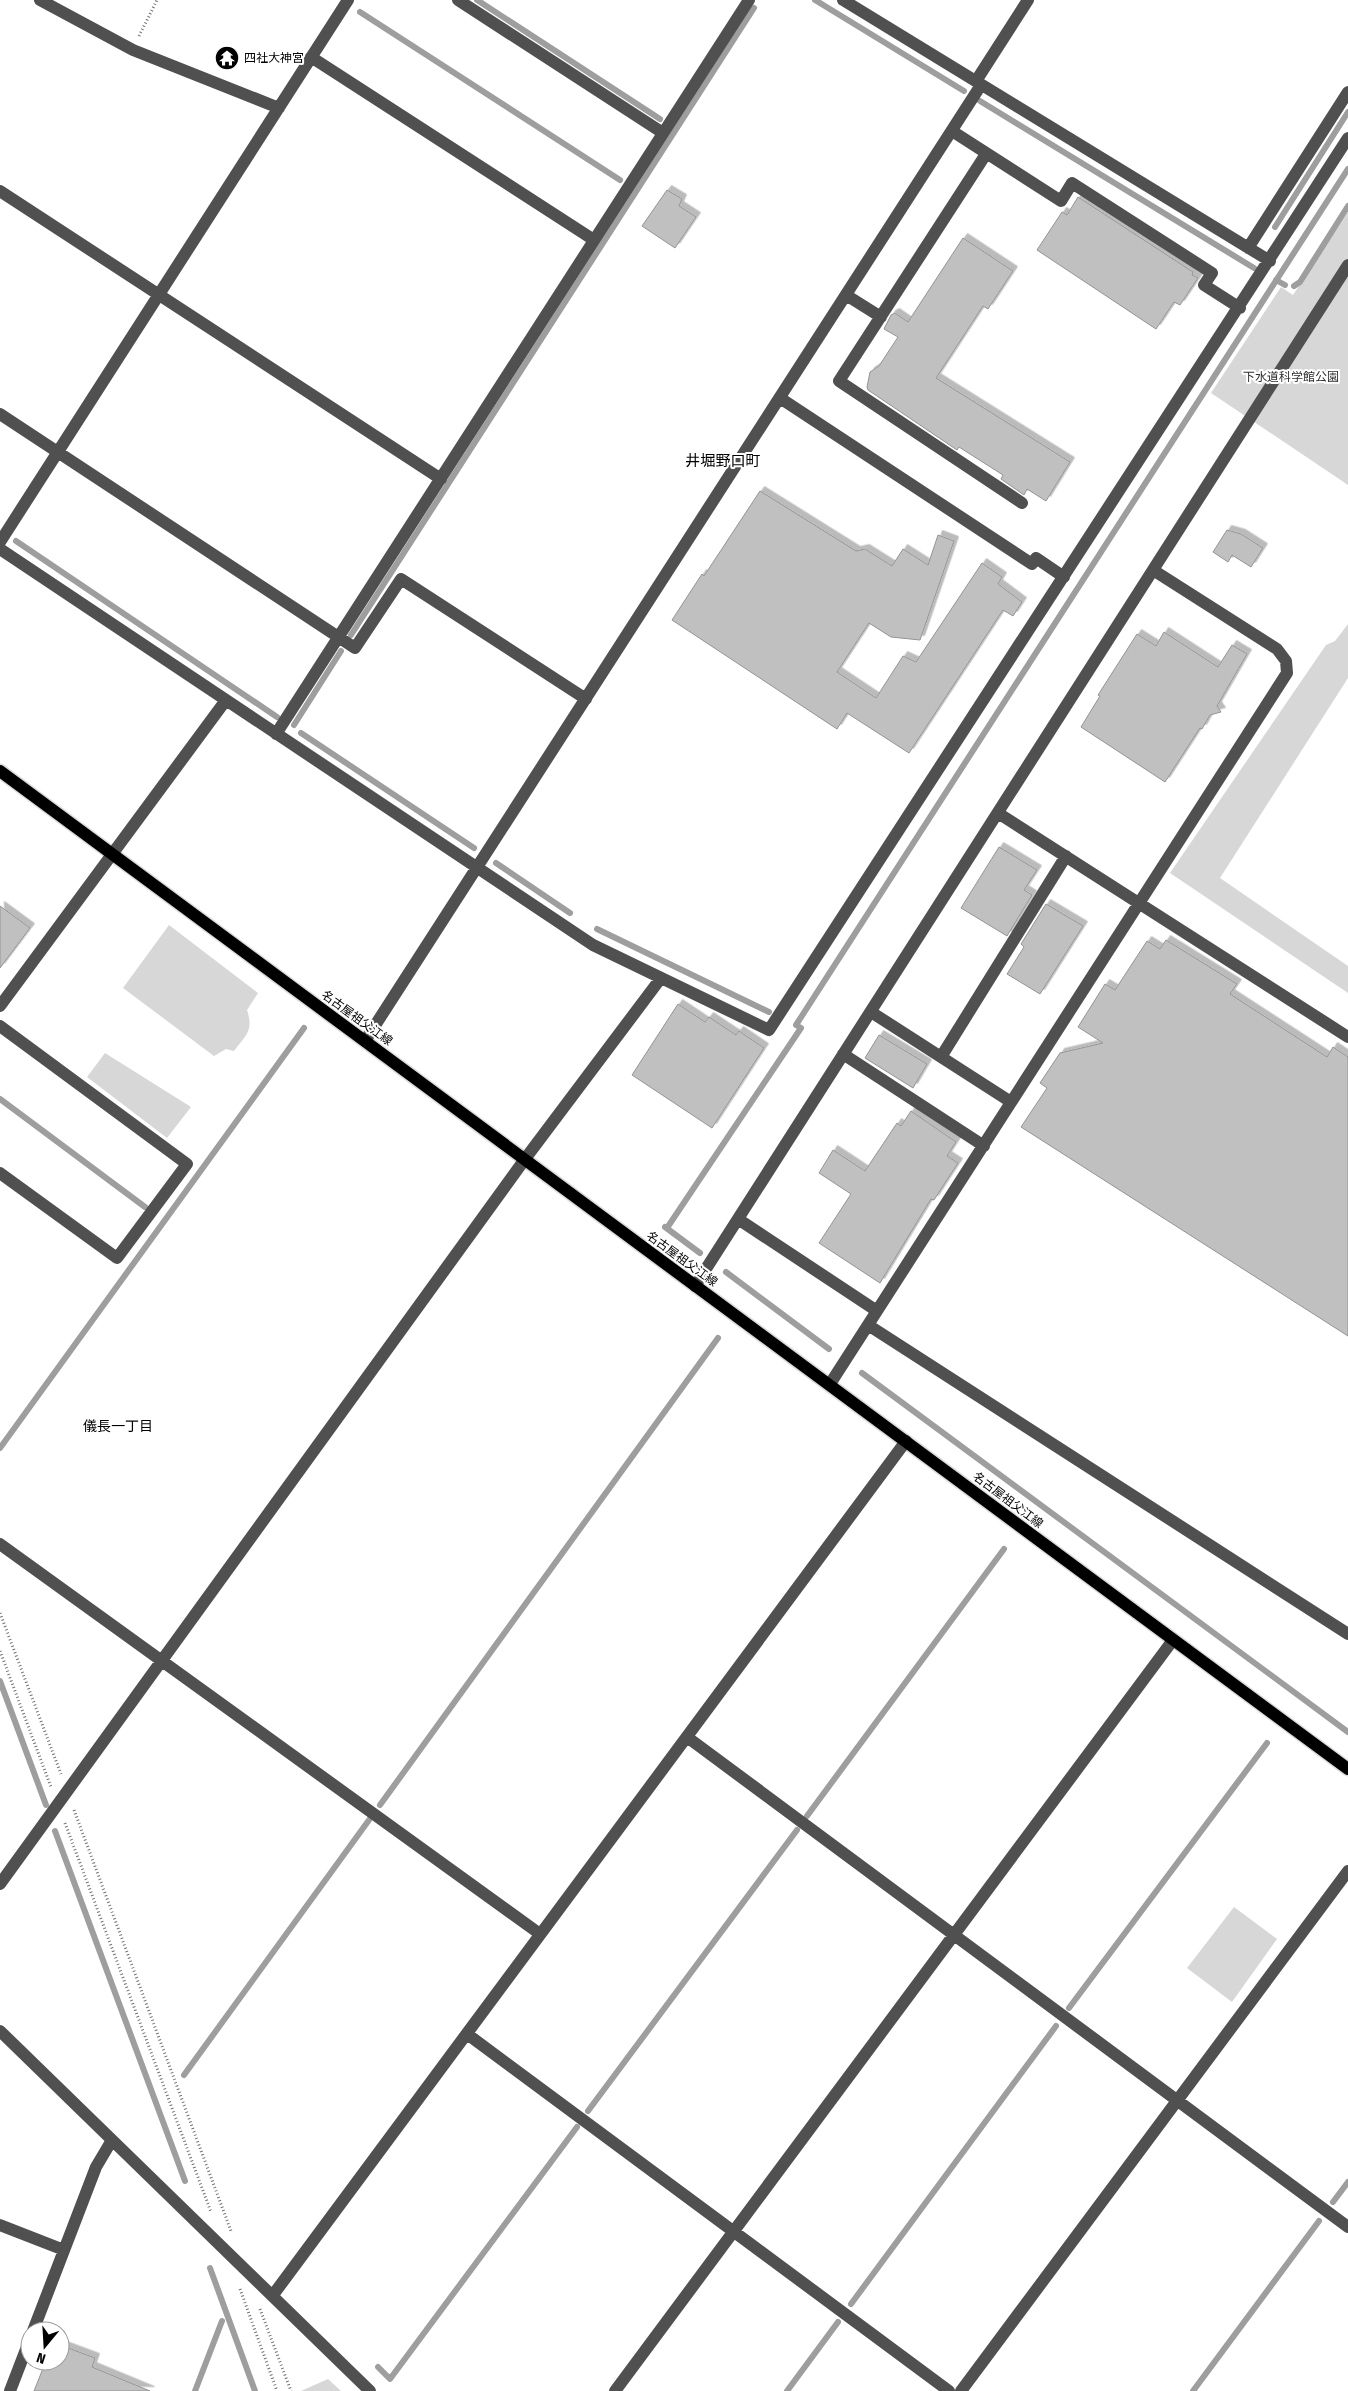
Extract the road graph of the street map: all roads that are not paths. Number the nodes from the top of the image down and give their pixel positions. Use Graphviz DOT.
graph roads {
  1 [pos="40,0"];
  2 [pos="348,0"];
  3 [pos="458,0"];
  4 [pos="749,0"];
  5 [pos="843,0"];
  6 [pos="1028,0"];
  7 [pos="311,57"];
  8 [pos="979,83"];
  9 [pos="1348,92"];
  10 [pos="279,108"];
  11 [pos="952,131"];
  12 [pos="663,133"];
  13 [pos="1348,138"];
  14 [pos="986,154"];
  15 [pos="0,191"];
  16 [pos="594,240"];
  17 [pos="1248,248"];
  18 [pos="1270,261"];
  19 [pos="1348,265"];
  20 [pos="159,294"];
  21 [pos="846,295"];
  22 [pos="1240,308"];
  23 [pos="881,317"];
  24 [pos="780,398"];
  25 [pos="0,414"];
  26 [pos="58,452"];
  27 [pos="441,479"];
  28 [pos="1022,503"];
  29 [pos="0,542"];
  30 [pos="0,549"];
  31 [pos="1153,570"];
  32 [pos="1064,577"];
  33 [pos="339,638"];
  34 [pos="586,699"];
  35 [pos="226,700"];
  36 [pos="276,734"];
  37 [pos="0,771"];
  38 [pos="998,812"];
  39 [pos="111,854"];
  40 [pos="1066,856"];
  41 [pos="477,868"];
  42 [pos="1139,903"];
  43 [pos="661,978"];
  44 [pos="0,1006"];
  45 [pos="871,1012"];
  46 [pos="0,1026"];
  47 [pos="1348,1037"];
  48 [pos="365,1042"];
  49 [pos="843,1054"];
  50 [pos="942,1057"];
  51 [pos="1011,1102"];
  52 [pos="984,1146"];
  53 [pos="525,1159"];
  54 [pos="0,1173"];
  55 [pos="738,1219"];
  56 [pos="695,1286"];
  57 [pos="877,1311"];
  58 [pos="868,1325"];
  59 [pos="830,1384"];
  60 [pos="906,1441"];
  61 [pos="0,1544"];
  62 [pos="1348,1634"];
  63 [pos="1173,1640"];
  64 [pos="162,1660"];
  65 [pos="686,1737"];
  66 [pos="1348,1769"];
  67 [pos="1348,1871"];
  68 [pos="0,1884"];
  69 [pos="540,1934"];
  70 [pos="954,1935"];
  71 [pos="0,2031"];
  72 [pos="467,2034"];
  73 [pos="1177,2100"];
  74 [pos="112,2140"];
  75 [pos="0,2225"];
  76 [pos="1348,2227"];
  77 [pos="733,2231"];
  78 [pos="64,2250"];
  79 [pos="273,2295"];
  80 [pos="37,2321"];
  81 [pos="20,2365"];
  82 [pos="10,2391"];
  83 [pos="370,2391"];
  84 [pos="614,2391"];
  85 [pos="949,2391"];
  86 [pos="961,2391"];
  1 -- 10 [label="street"];
  2 -- 7 [label="street"];
  3 -- 12 [label="street"];
  4 -- 12 [label="street"];
  5 -- 8 [label="street"];
  6 -- 8 [label="street"];
  7 -- 10 [label="street"];
  7 -- 16 [label="street"];
  8 -- 11 [label="street"];
  8 -- 17 [label="street"];
  9 -- 17 [label="street"];
  10 -- 20 [label="street"];
  11 -- 14 [label="street"];
  11 -- 21 [label="street"];
  12 -- 16 [label="street"];
  13 -- 18 [label="street"];
  14 -- 22 [label="street"];
  14 -- 23 [label="street"];
  15 -- 20 [label="street"];
  16 -- 27 [label="street"];
  17 -- 18 [label="street"];
  18 -- 22 [label="street"];
  19 -- 31 [label="street"];
  20 -- 26 [label="street"];
  20 -- 27 [label="street"];
  21 -- 23 [label="street"];
  21 -- 24 [label="street"];
  22 -- 32 [label="street"];
  23 -- 28 [label="street"];
  24 -- 32 [label="street"];
  24 -- 34 [label="street"];
  25 -- 26 [label="street"];
  26 -- 29 [label="street"];
  26 -- 33 [label="street"];
  27 -- 33 [label="street"];
  30 -- 35 [label="street"];
  31 -- 38 [label="street"];
  31 -- 42 [label="street"];
  32 -- 43 [label="street"];
  33 -- 34 [label="street"];
  33 -- 36 [label="street"];
  34 -- 41 [label="street"];
  35 -- 36 [label="street"];
  35 -- 39 [label="street"];
  36 -- 41 [label="street"];
  37 -- 39 [label="main road, 名古屋祖父江線"];
  38 -- 40 [label="street"];
  38 -- 45 [label="street"];
  39 -- 44 [label="street"];
  39 -- 48 [label="main road, 名古屋祖父江線"];
  40 -- 42 [label="street"];
  40 -- 50 [label="street"];
  41 -- 43 [label="street"];
  41 -- 48 [label="street"];
  42 -- 47 [label="street"];
  42 -- 51 [label="street"];
  43 -- 53 [label="street"];
  45 -- 49 [label="street"];
  45 -- 50 [label="street"];
  46 -- 54 [label="street"];
  48 -- 53 [label="main road, 名古屋祖父江線"];
  49 -- 52 [label="street"];
  49 -- 55 [label="street"];
  50 -- 51 [label="street"];
  51 -- 52 [label="street"];
  52 -- 57 [label="street"];
  53 -- 56 [label="main road, 名古屋祖父江線"];
  53 -- 64 [label="street"];
  55 -- 56 [label="street"];
  55 -- 57 [label="street"];
  56 -- 59 [label="main road, 名古屋祖父江線"];
  57 -- 58 [label="street"];
  58 -- 59 [label="street"];
  58 -- 62 [label="street"];
  59 -- 60 [label="main road, 名古屋祖父江線"];
  60 -- 63 [label="main road, 名古屋祖父江線"];
  60 -- 65 [label="street"];
  61 -- 64 [label="street"];
  63 -- 66 [label="main road, 名古屋祖父江線"];
  63 -- 70 [label="street"];
  64 -- 68 [label="street"];
  64 -- 69 [label="street"];
  65 -- 69 [label="street"];
  65 -- 70 [label="street"];
  67 -- 73 [label="street"];
  69 -- 72 [label="street"];
  70 -- 73 [label="street"];
  70 -- 77 [label="street"];
  71 -- 74 [label="street"];
  72 -- 77 [label="street"];
  72 -- 79 [label="street"];
  73 -- 76 [label="street"];
  73 -- 86 [label="street"];
  74 -- 78 [label="street"];
  74 -- 79 [label="street"];
  75 -- 78 [label="street"];
  77 -- 84 [label="street"];
  77 -- 85 [label="street"];
  78 -- 80 [label="street"];
  79 -- 83 [label="street"];
  81 -- 82 [label="street"];
}
